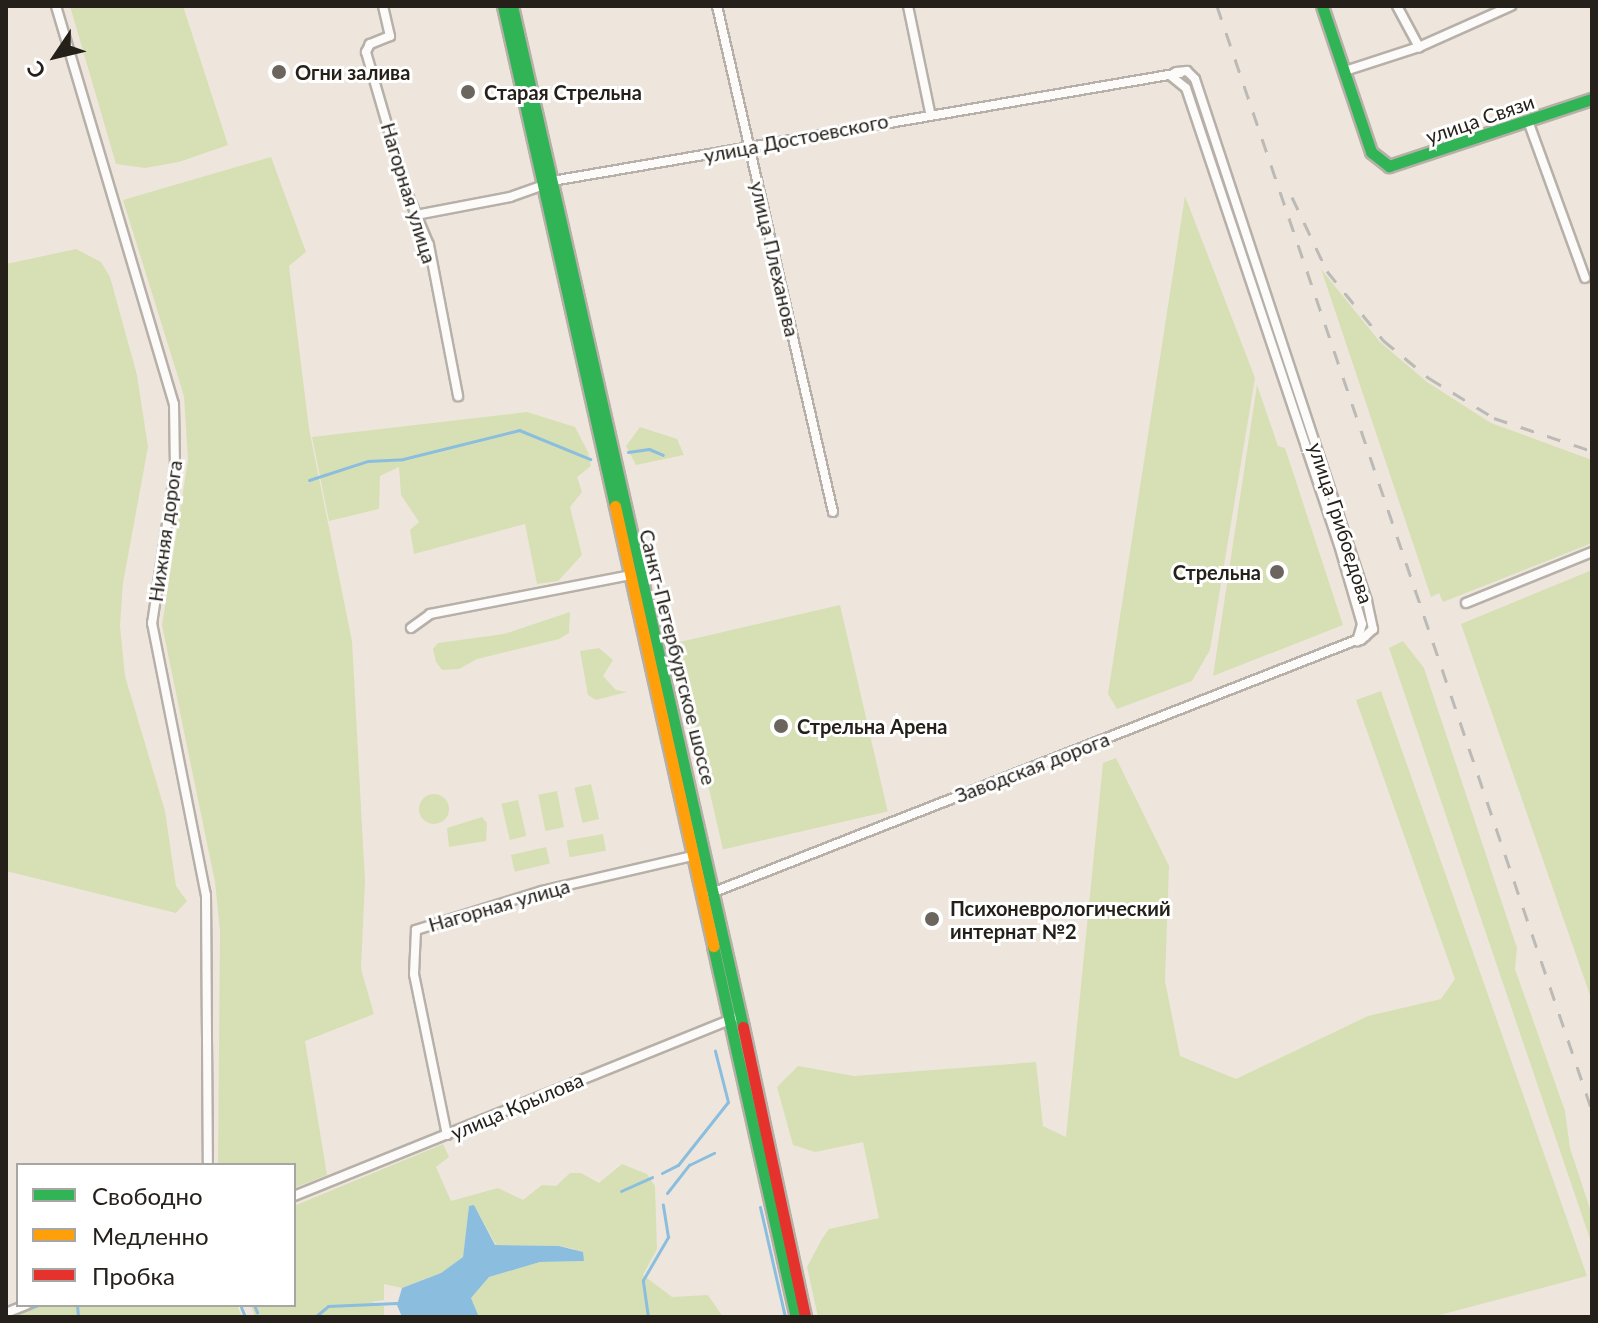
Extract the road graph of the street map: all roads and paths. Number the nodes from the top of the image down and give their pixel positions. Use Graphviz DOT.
graph roads {
  1 [pos="56,6"];
  2 [pos="383,6"];
  3 [pos="503,6"];
  4 [pos="512,6"];
  5 [pos="717,6"];
  6 [pos="908,6"];
  7 [pos="1322,6"];
  8 [pos="1397,6"];
  9 [pos="1511,6"];
  10 [pos="1419,47"];
  11 [pos="1345,71"];
  12 [pos="1180,73"];
  13 [pos="1166,75"];
  14 [pos="1592,99"];
  15 [pos="930,112"];
  16 [pos="1528,121"];
  17 [pos="750,148"];
  18 [pos="547,185"];
  19 [pos="416,215"];
  20 [pos="1585,278"];
  21 [pos="458,396"];
  22 [pos="833,512"];
  23 [pos="1592,552"];
  24 [pos="630,575"];
  25 [pos="1466,603"];
  26 [pos="411,628"];
  27 [pos="1360,640"];
  28 [pos="692,856"];
  29 [pos="714,893"];
  30 [pos="701,896"];
  31 [pos="734,1018"];
  32 [pos="447,1135"];
  33 [pos="208,1163"];
  34 [pos="296,1195"];
  35 [pos="796,1317"];
  36 [pos="805,1317"];
  1 -- 33 [label="street, Нижняя дорога"];
  2 -- 19 [label="street, Нагорная улица"];
  3 -- 18 [label="main road, Санкт-Петербургское шоссе"];
  4 -- 18 [label="main road, Санкт-Петербургское шоссе"];
  5 -- 17 [label="street, улица Плеханова"];
  6 -- 15 [label="street"];
  7 -- 11 [label="main road"];
  8 -- 10 [label="street"];
  9 -- 10 [label="street"];
  10 -- 11 [label="street"];
  11 -- 16 [label="main road, улица Связи"];
  12 -- 13 [label="street, улица Достоевского"];
  13 -- 15 [label="street, улица Достоевского"];
  13 -- 27 [label="street, улица Грибоедова"];
  14 -- 16 [label="main road, улица Связи"];
  15 -- 17 [label="street, улица Достоевского"];
  16 -- 20 [label="street"];
  17 -- 18 [label="street, улица Достоевского"];
  17 -- 22 [label="street, улица Плеханова"];
  18 -- 19 [label="street, улица Достоевского"];
  18 -- 24 [label="main road, Санкт-Петербургское шоссе"];
  18 -- 29 [label="main road, Санкт-Петербургское шоссе"];
  19 -- 21 [label="street, Нагорная улица"];
  23 -- 25 [label="street"];
  24 -- 26 [label="street"];
  24 -- 28 [label="main road, Санкт-Петербургское шоссе"];
  27 -- 29 [label="street, Заводская дорога"];
  28 -- 30 [label="main road, Санкт-Петербургское шоссе"];
  28 -- 32 [label="street, Нагорная улица"];
  29 -- 30 [label="street, Заводская дорога"];
  29 -- 31 [label="main road, Санкт-Петербургское шоссе"];
  30 -- 31 [label="main road, Санкт-Петербургское шоссе"];
  31 -- 32 [label="street, улица Крылова"];
  31 -- 35 [label="main road, Санкт-Петербургское шоссе"];
  31 -- 36 [label="main road, Санкт-Петербургское шоссе"];
  32 -- 34 [label="street, улица Крылова"];
}
